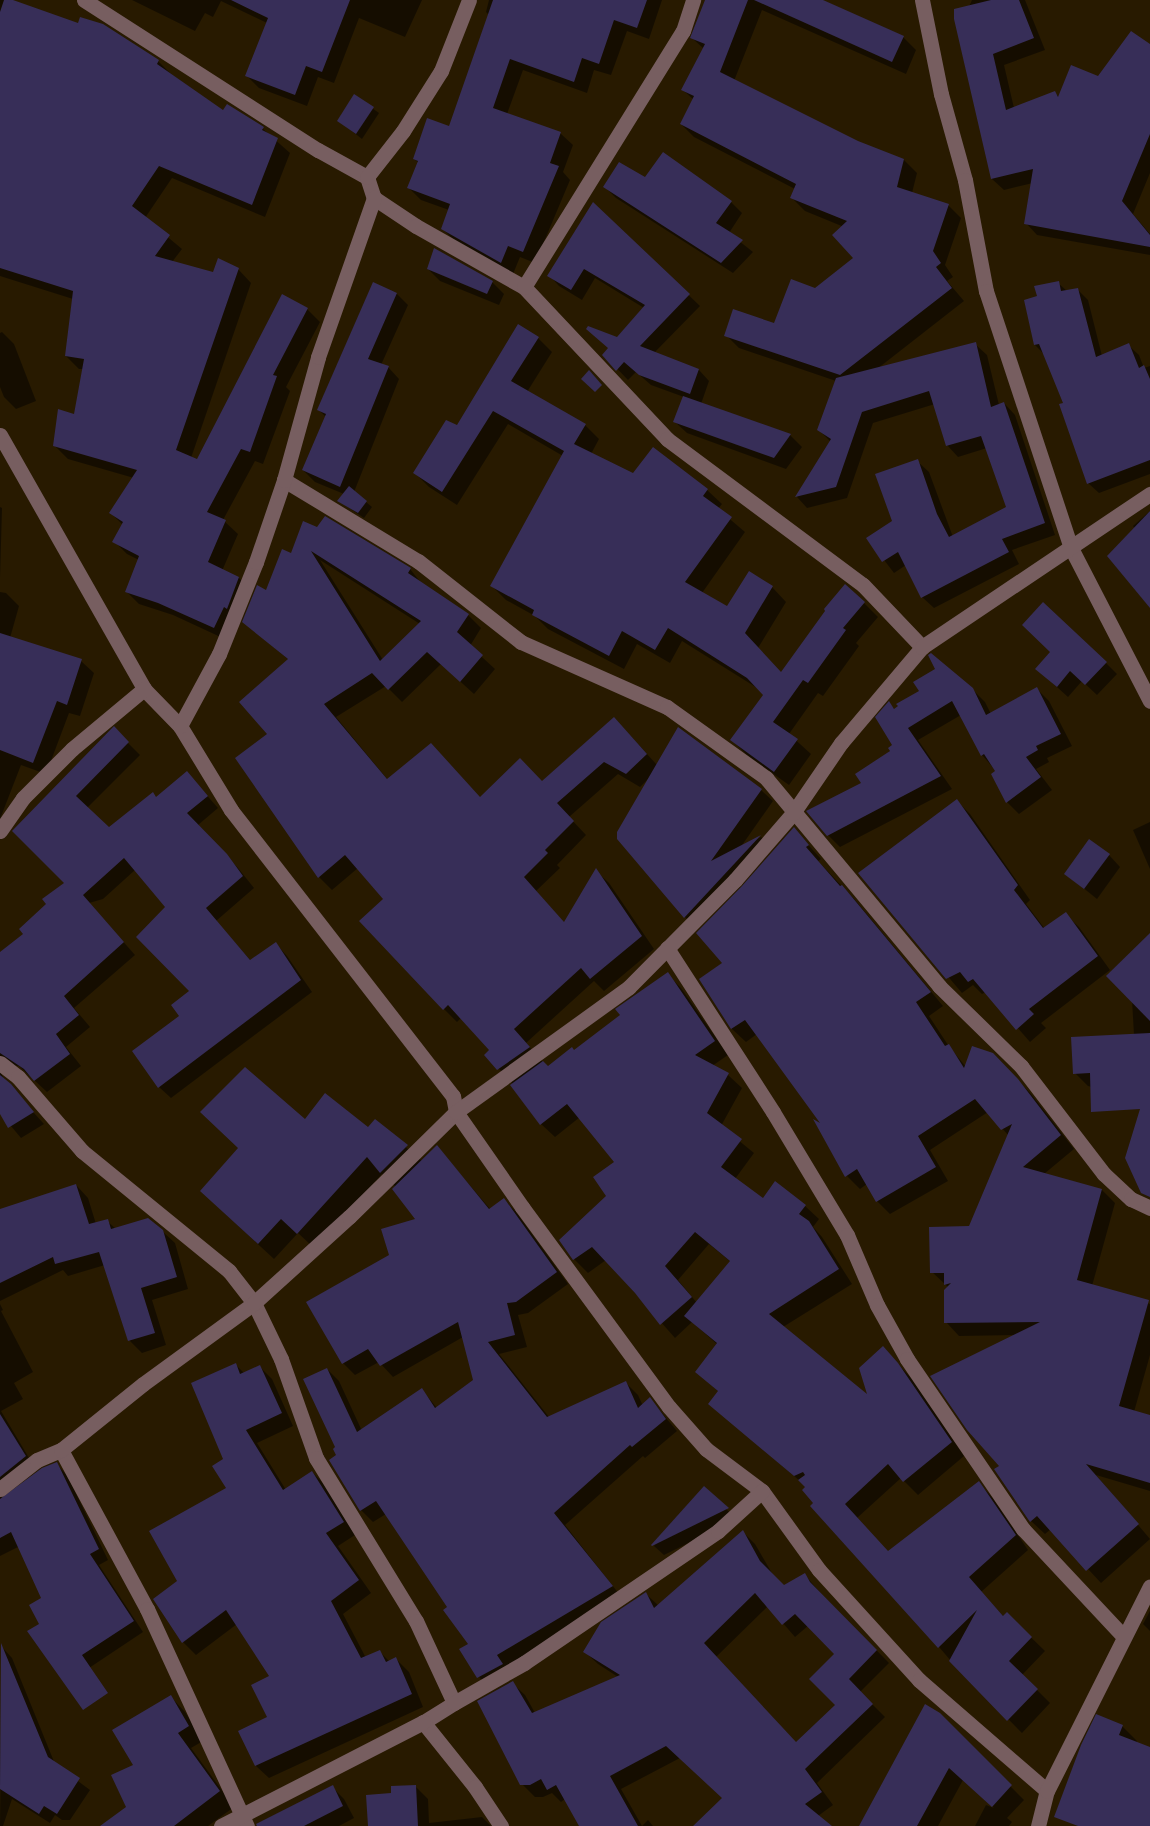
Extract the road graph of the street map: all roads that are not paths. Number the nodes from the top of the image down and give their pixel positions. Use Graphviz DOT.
graph roads {
  1 [pos="84,0"];
  2 [pos="469,0"];
  3 [pos="693,0"];
  4 [pos="922,0"];
  5 [pos="367,177"];
  6 [pos="374,198"];
  7 [pos="524,287"];
  8 [pos="0,435"];
  9 [pos="285,480"];
  10 [pos="1150,494"];
  11 [pos="1071,548"];
  12 [pos="922,647"];
  13 [pos="144,689"];
  14 [pos="1150,701"];
  15 [pos="180,726"];
  16 [pos="793,813"];
  17 [pos="0,831"];
  18 [pos="667,948"];
  19 [pos="0,1063"];
  20 [pos="456,1112"];
  21 [pos="1150,1208"];
  22 [pos="254,1304"];
  23 [pos="61,1450"];
  24 [pos="0,1489"];
  25 [pos="762,1491"];
  26 [pos="1150,1586"];
  27 [pos="1123,1636"];
  28 [pos="454,1703"];
  29 [pos="423,1722"];
  30 [pos="1047,1791"];
  31 [pos="244,1820"];
  32 [pos="221,1826"];
  33 [pos="501,1826"];
  34 [pos="1038,1826"];
  1 -- 5 [label="street"];
  2 -- 5 [label="street"];
  3 -- 7 [label="street"];
  4 -- 11 [label="street"];
  5 -- 6 [label="street"];
  6 -- 7 [label="street"];
  6 -- 9 [label="street"];
  7 -- 12 [label="street"];
  8 -- 13 [label="street"];
  9 -- 15 [label="street"];
  9 -- 16 [label="street"];
  10 -- 11 [label="street"];
  11 -- 12 [label="street"];
  11 -- 14 [label="street"];
  12 -- 16 [label="street"];
  13 -- 15 [label="street"];
  13 -- 17 [label="street"];
  15 -- 20 [label="street"];
  16 -- 18 [label="street"];
  16 -- 21 [label="street"];
  18 -- 20 [label="street"];
  18 -- 27 [label="street"];
  19 -- 22 [label="street"];
  20 -- 22 [label="street"];
  20 -- 25 [label="street"];
  22 -- 23 [label="street"];
  22 -- 28 [label="street"];
  23 -- 24 [label="street"];
  23 -- 31 [label="street"];
  25 -- 28 [label="street"];
  25 -- 30 [label="street"];
  26 -- 27 [label="street"];
  27 -- 30 [label="street"];
  28 -- 29 [label="street"];
  29 -- 31 [label="street"];
  29 -- 33 [label="street"];
  30 -- 34 [label="street"];
  31 -- 32 [label="street"];
}
